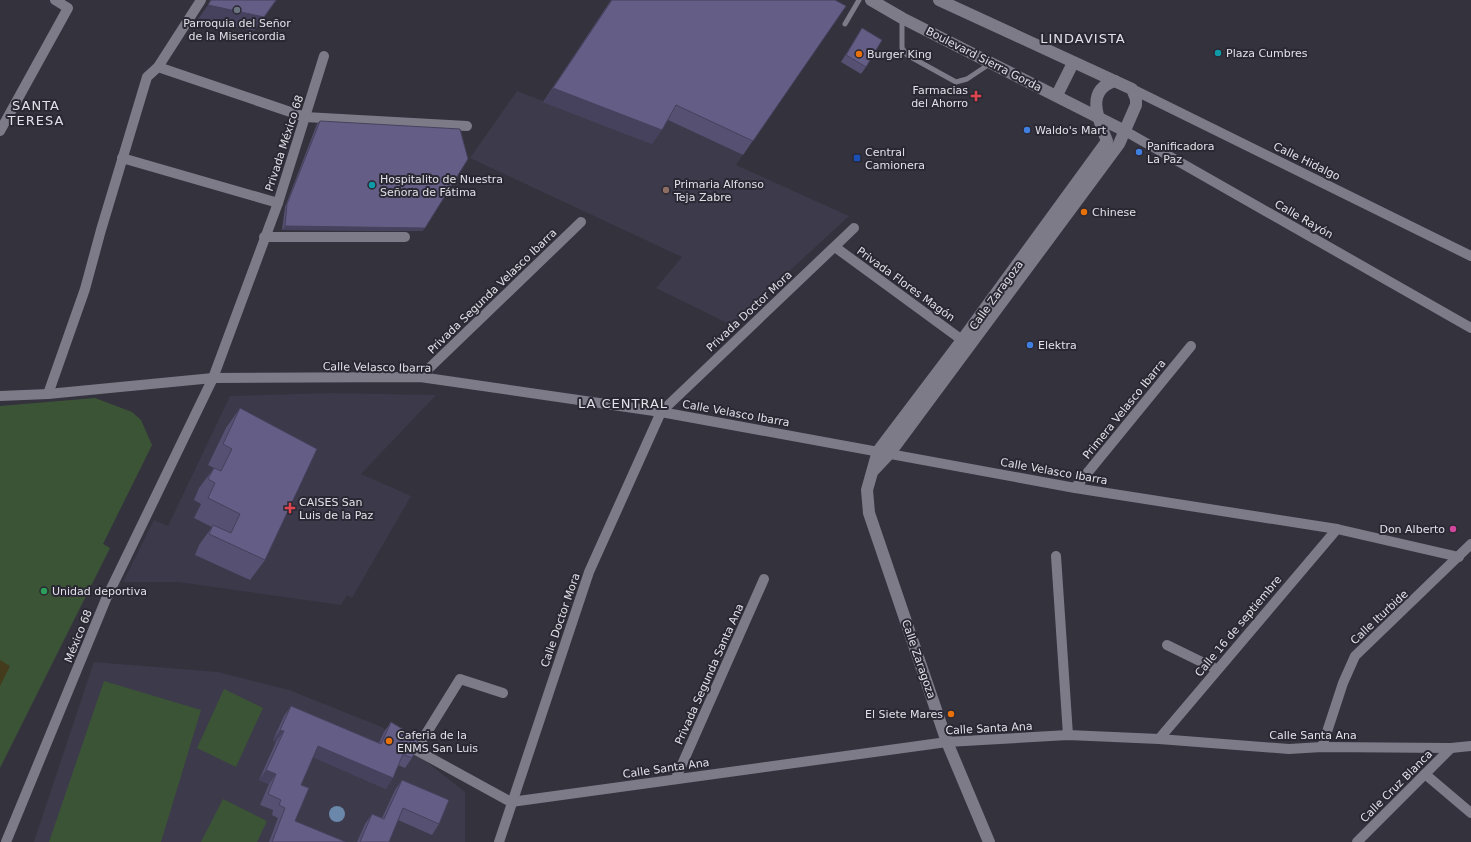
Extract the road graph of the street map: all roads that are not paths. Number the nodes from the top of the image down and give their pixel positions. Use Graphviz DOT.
graph roads {
  1 [pos="55,0"];
  2 [pos="201,0"];
  3 [pos="858,0"];
  4 [pos="871,0"];
  5 [pos="939,0"];
  6 [pos="902,18"];
  7 [pos="845,24"];
  8 [pos="324,56"];
  9 [pos="992,62"];
  10 [pos="1073,63"];
  11 [pos="158,67"];
  12 [pos="1115,81"];
  13 [pos="1132,89"];
  14 [pos="1057,95"];
  15 [pos="1097,116"];
  16 [pos="305,117"];
  17 [pos="467,126"];
  18 [pos="1125,130"];
  19 [pos="0,131"];
  20 [pos="122,158"];
  21 [pos="278,203"];
  22 [pos="582,222"];
  23 [pos="854,228"];
  24 [pos="264,237"];
  25 [pos="405,237"];
  26 [pos="835,247"];
  27 [pos="1471,256"];
  28 [pos="1471,328"];
  29 [pos="962,340"];
  30 [pos="1191,346"];
  31 [pos="420,377"];
  32 [pos="213,378"];
  33 [pos="48,394"];
  34 [pos="0,396"];
  35 [pos="661,412"];
  36 [pos="884,452"];
  37 [pos="1075,488"];
  38 [pos="1337,529"];
  39 [pos="1471,544"];
  40 [pos="1056,556"];
  41 [pos="1459,557"];
  42 [pos="764,579"];
  43 [pos="1167,645"];
  44 [pos="1216,669"];
  45 [pos="503,693"];
  46 [pos="1068,735"];
  47 [pos="1159,739"];
  48 [pos="947,742"];
  49 [pos="1471,746"];
  50 [pos="1322,747"];
  51 [pos="1451,748"];
  52 [pos="1425,774"];
  53 [pos="676,778"];
  54 [pos="511,802"];
  55 [pos="1471,813"];
  56 [pos="6,842"];
  57 [pos="499,842"];
  58 [pos="989,842"];
  59 [pos="1357,842"];
  1 -- 19 [label="street"];
  2 -- 11 [label="street"];
  3 -- 7 [label="lane"];
  4 -- 6 [label="street, Boulevard Sierra Gorda"];
  5 -- 10 [label="street"];
  6 -- 9 [label="street, Boulevard Sierra Gorda"];
  6 -- 9 [label="lane"];
  8 -- 16 [label="street, Privada México 68"];
  9 -- 14 [label="street, Boulevard Sierra Gorda"];
  10 -- 12 [label="street"];
  10 -- 14 [label="street"];
  11 -- 16 [label="street"];
  11 -- 20 [label="street"];
  12 -- 13 [label="street"];
  12 -- 15 [label="street"];
  13 -- 18 [label="street"];
  13 -- 27 [label="street, Calle Hidalgo"];
  14 -- 15 [label="street, Boulevard Sierra Gorda"];
  15 -- 18 [label="street, Boulevard Sierra Gorda"];
  15 -- 29 [label="street, Calle Zaragoza"];
  16 -- 17 [label="street"];
  16 -- 21 [label="street, Privada México 68"];
  18 -- 28 [label="street, Calle Rayón"];
  18 -- 36 [label="street, Calle Zaragoza"];
  20 -- 21 [label="street"];
  20 -- 33 [label="street"];
  21 -- 24 [label="street, Privada México 68"];
  22 -- 31 [label="street, Privada Segunda Velasco Ibarra"];
  23 -- 26 [label="street, Privada Doctor Mora"];
  24 -- 25 [label="street"];
  24 -- 32 [label="street, Privada México 68"];
  26 -- 29 [label="street, Privada Flores Magón"];
  26 -- 35 [label="street, Privada Doctor Mora"];
  29 -- 36 [label="street, Calle Zaragoza"];
  30 -- 37 [label="street, Primera Velasco Ibarra"];
  31 -- 32 [label="street, Calle Velasco Ibarra"];
  31 -- 35 [label="street, Calle Velasco Ibarra"];
  32 -- 33 [label="street, Calle Velasco Ibarra"];
  32 -- 56 [label="street, México 68"];
  33 -- 34 [label="street, Calle Velasco Ibarra"];
  35 -- 36 [label="street, Calle Velasco Ibarra"];
  35 -- 54 [label="street, Calle Doctor Mora"];
  36 -- 37 [label="street, Calle Velasco Ibarra"];
  36 -- 48 [label="street, Calle Zaragoza"];
  37 -- 38 [label="street, Calle Velasco Ibarra"];
  38 -- 41 [label="street, Calle Velasco Ibarra"];
  38 -- 44 [label="street, Calle 16 de septiembre"];
  39 -- 41 [label="street, Calle Iturbide"];
  40 -- 46 [label="street"];
  41 -- 50 [label="street, Calle Iturbide"];
  42 -- 53 [label="street, Privada Segunda Santa Ana"];
  43 -- 44 [label="street"];
  44 -- 47 [label="street, Calle 16 de septiembre"];
  45 -- 54 [label="street"];
  46 -- 47 [label="street, Calle Santa Ana"];
  46 -- 48 [label="street, Calle Santa Ana"];
  47 -- 50 [label="street, Calle Santa Ana"];
  48 -- 53 [label="street, Calle Santa Ana"];
  48 -- 58 [label="street, Calle Zaragoza"];
  49 -- 51 [label="street, Calle Santa Ana"];
  50 -- 51 [label="street, Calle Santa Ana"];
  51 -- 52 [label="street, Calle Cruz Blanca"];
  52 -- 55 [label="street"];
  52 -- 59 [label="street, Calle Cruz Blanca"];
  53 -- 54 [label="street, Calle Santa Ana"];
  54 -- 57 [label="street, Calle Doctor Mora"];
}
